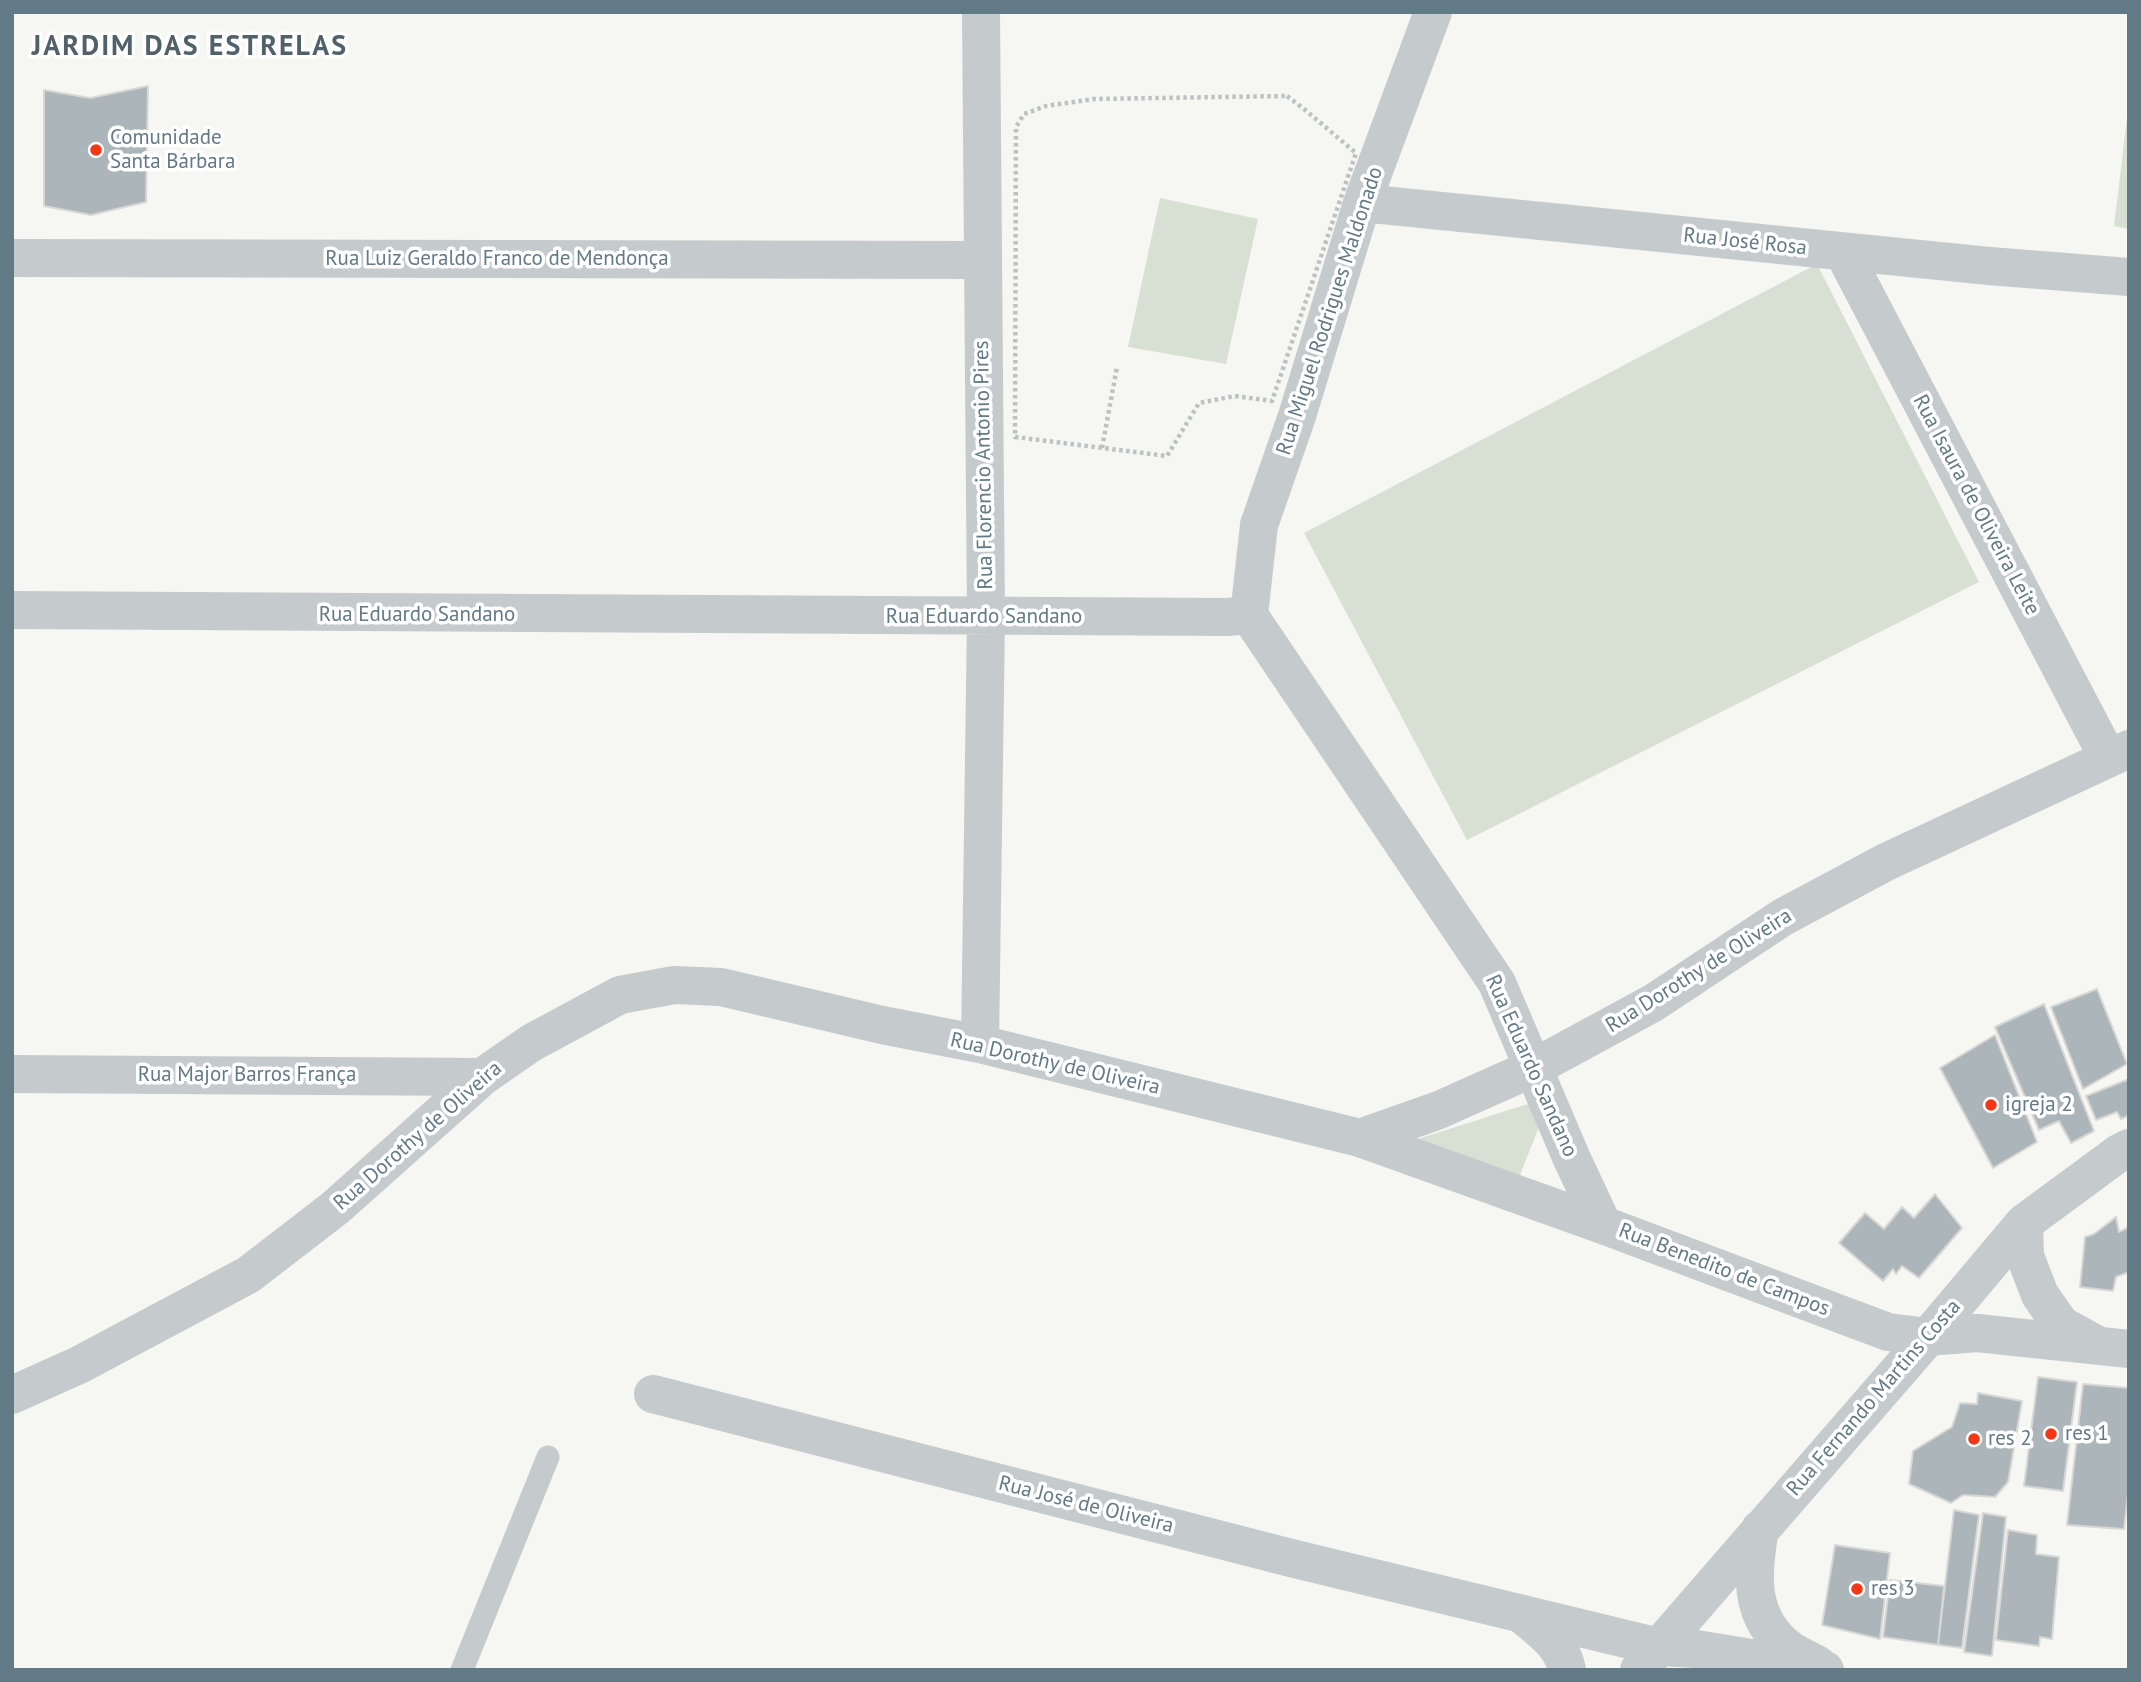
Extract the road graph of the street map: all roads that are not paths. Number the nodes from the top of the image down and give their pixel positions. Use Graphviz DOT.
graph roads {
  1 [pos="981,12"];
  2 [pos="1433,12"];
  3 [pos="1362,203"];
  4 [pos="1843,252"];
  5 [pos="12,258"];
  6 [pos="982,260"];
  7 [pos="2129,277"];
  8 [pos="12,610"];
  9 [pos="1249,615"];
  10 [pos="986,617"];
  11 [pos="2118,754"];
  12 [pos="980,1044"];
  13 [pos="1533,1069"];
  14 [pos="12,1074"];
  15 [pos="482,1077"];
  16 [pos="1360,1138"];
  17 [pos="2129,1148"];
  18 [pos="2024,1223"];
  19 [pos="1603,1225"];
  20 [pos="1928,1337"];
  21 [pos="2114,1347"];
  22 [pos="653,1394"];
  23 [pos="12,1395"];
  24 [pos="548,1457"];
  25 [pos="1760,1528"];
  26 [pos="1519,1613"];
  27 [pos="1649,1658"];
  28 [pos="462,1670"];
  29 [pos="1567,1670"];
  30 [pos="1826,1670"];
  1 -- 6 [label="street, Rua Florencio Antonio Pires"];
  2 -- 3 [label="street, Rua Miguel Rodrigues Maldonado"];
  3 -- 4 [label="street, Rua José Rosa"];
  3 -- 9 [label="street, Rua Miguel Rodrigues Maldonado"];
  4 -- 7 [label="street, Rua José Rosa"];
  4 -- 11 [label="street, Rua Isaura de Oliveira Leite"];
  5 -- 6 [label="street, Rua Luiz Geraldo Franco de Mendonça"];
  6 -- 10 [label="street, Rua Florencio Antonio Pires"];
  8 -- 10 [label="street, Rua Eduardo Sandano"];
  9 -- 10 [label="street, Rua Eduardo Sandano"];
  9 -- 13 [label="street, Rua Eduardo Sandano"];
  10 -- 12 [label="street, Rua Florencio Antonio Pires"];
  11 -- 13 [label="street, Rua Dorothy de Oliveira"];
  12 -- 15 [label="street, Rua Dorothy de Oliveira"];
  12 -- 16 [label="street, Rua Dorothy de Oliveira"];
  13 -- 16 [label="street, Rua Dorothy de Oliveira"];
  13 -- 19 [label="street, Rua Eduardo Sandano"];
  14 -- 15 [label="street, Rua Major Barros França"];
  15 -- 23 [label="street, Rua Dorothy de Oliveira"];
  16 -- 19 [label="street, Rua Benedito de Campos"];
  17 -- 18 [label="street, Rua Fernando Martins Costa"];
  18 -- 20 [label="street, Rua Fernando Martins Costa"];
  18 -- 21 [label="street, Rua Benedito de Campos"];
  19 -- 20 [label="street, Rua Benedito de Campos"];
  20 -- 21 [label="street, Rua Benedito de Campos"];
  20 -- 25 [label="street, Rua Fernando Martins Costa"];
  22 -- 26 [label="street, Rua José de Oliveira"];
  24 -- 28 [label="lane"];
  25 -- 27 [label="street, Rua Fernando Martins Costa"];
  25 -- 30 [label="street, Rua José de Oliveira"];
  26 -- 27 [label="street, Rua José de Oliveira"];
  26 -- 29 [label="street, Rua José de Oliveira"];
  27 -- 30 [label="street, Rua José de Oliveira"];
}
